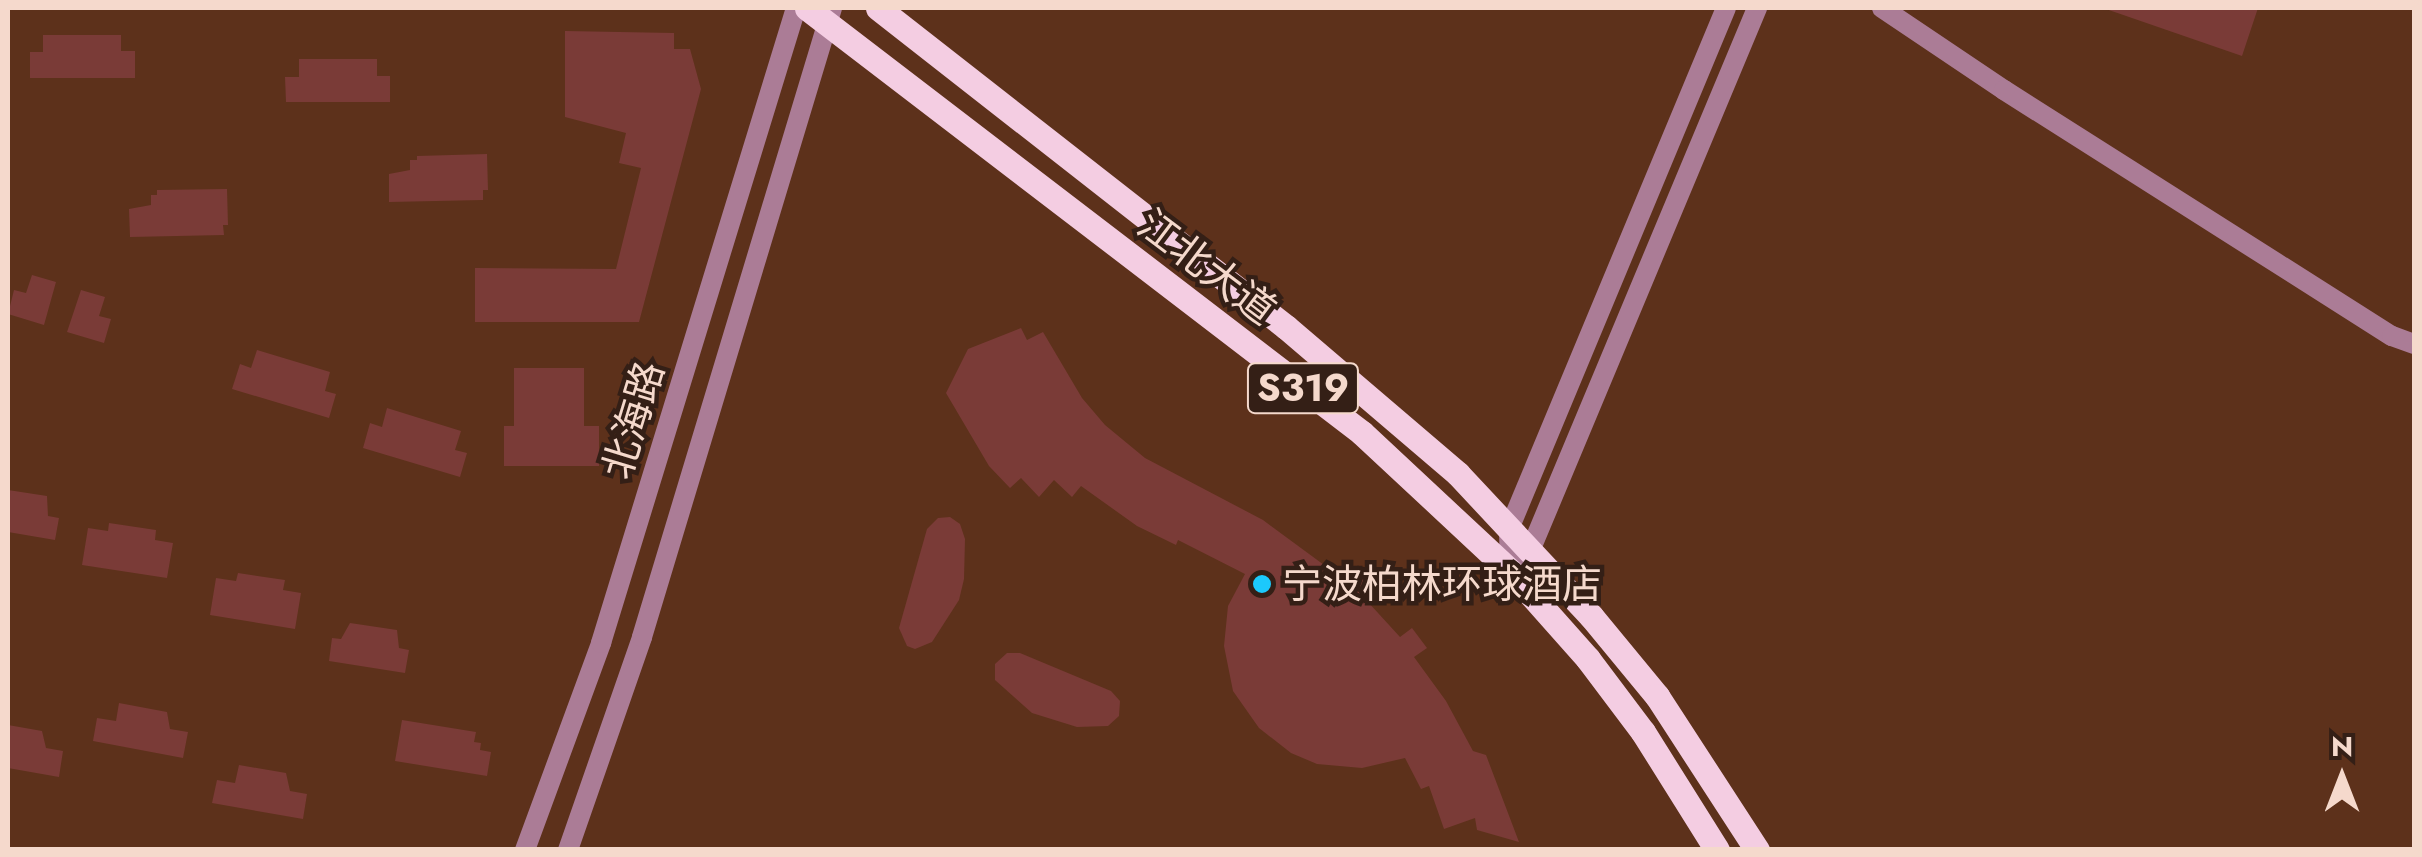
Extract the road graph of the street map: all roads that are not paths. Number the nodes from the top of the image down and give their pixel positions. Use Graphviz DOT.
graph roads {
  1 [pos="796,8"];
  2 [pos="878,8"];
  3 [pos="1726,8"];
  4 [pos="1757,8"];
  5 [pos="1882,8"];
  6 [pos="822,13"];
  7 [pos="2414,344"];
  8 [pos="1509,529"];
  9 [pos="1530,551"];
  10 [pos="1510,571"];
  11 [pos="526,850"];
  12 [pos="568,850"];
  13 [pos="1717,850"];
  14 [pos="1757,850"];
  1 -- 11 [label="street, 北海路"];
  2 -- 8 [label="main road, 江北大道 / S319"];
  3 -- 8 [label="street"];
  4 -- 9 [label="street"];
  5 -- 7 [label="street"];
  6 -- 10 [label="main road, 江北大道 / S319"];
  6 -- 12 [label="street, 北海路"];
  8 -- 9 [label="main road, 江北大道 / S319"];
  8 -- 10 [label="street"];
  9 -- 10 [label="street"];
  9 -- 14 [label="main road, 江北大道 / S319"];
  10 -- 13 [label="main road, 江北大道 / S319"];
}
